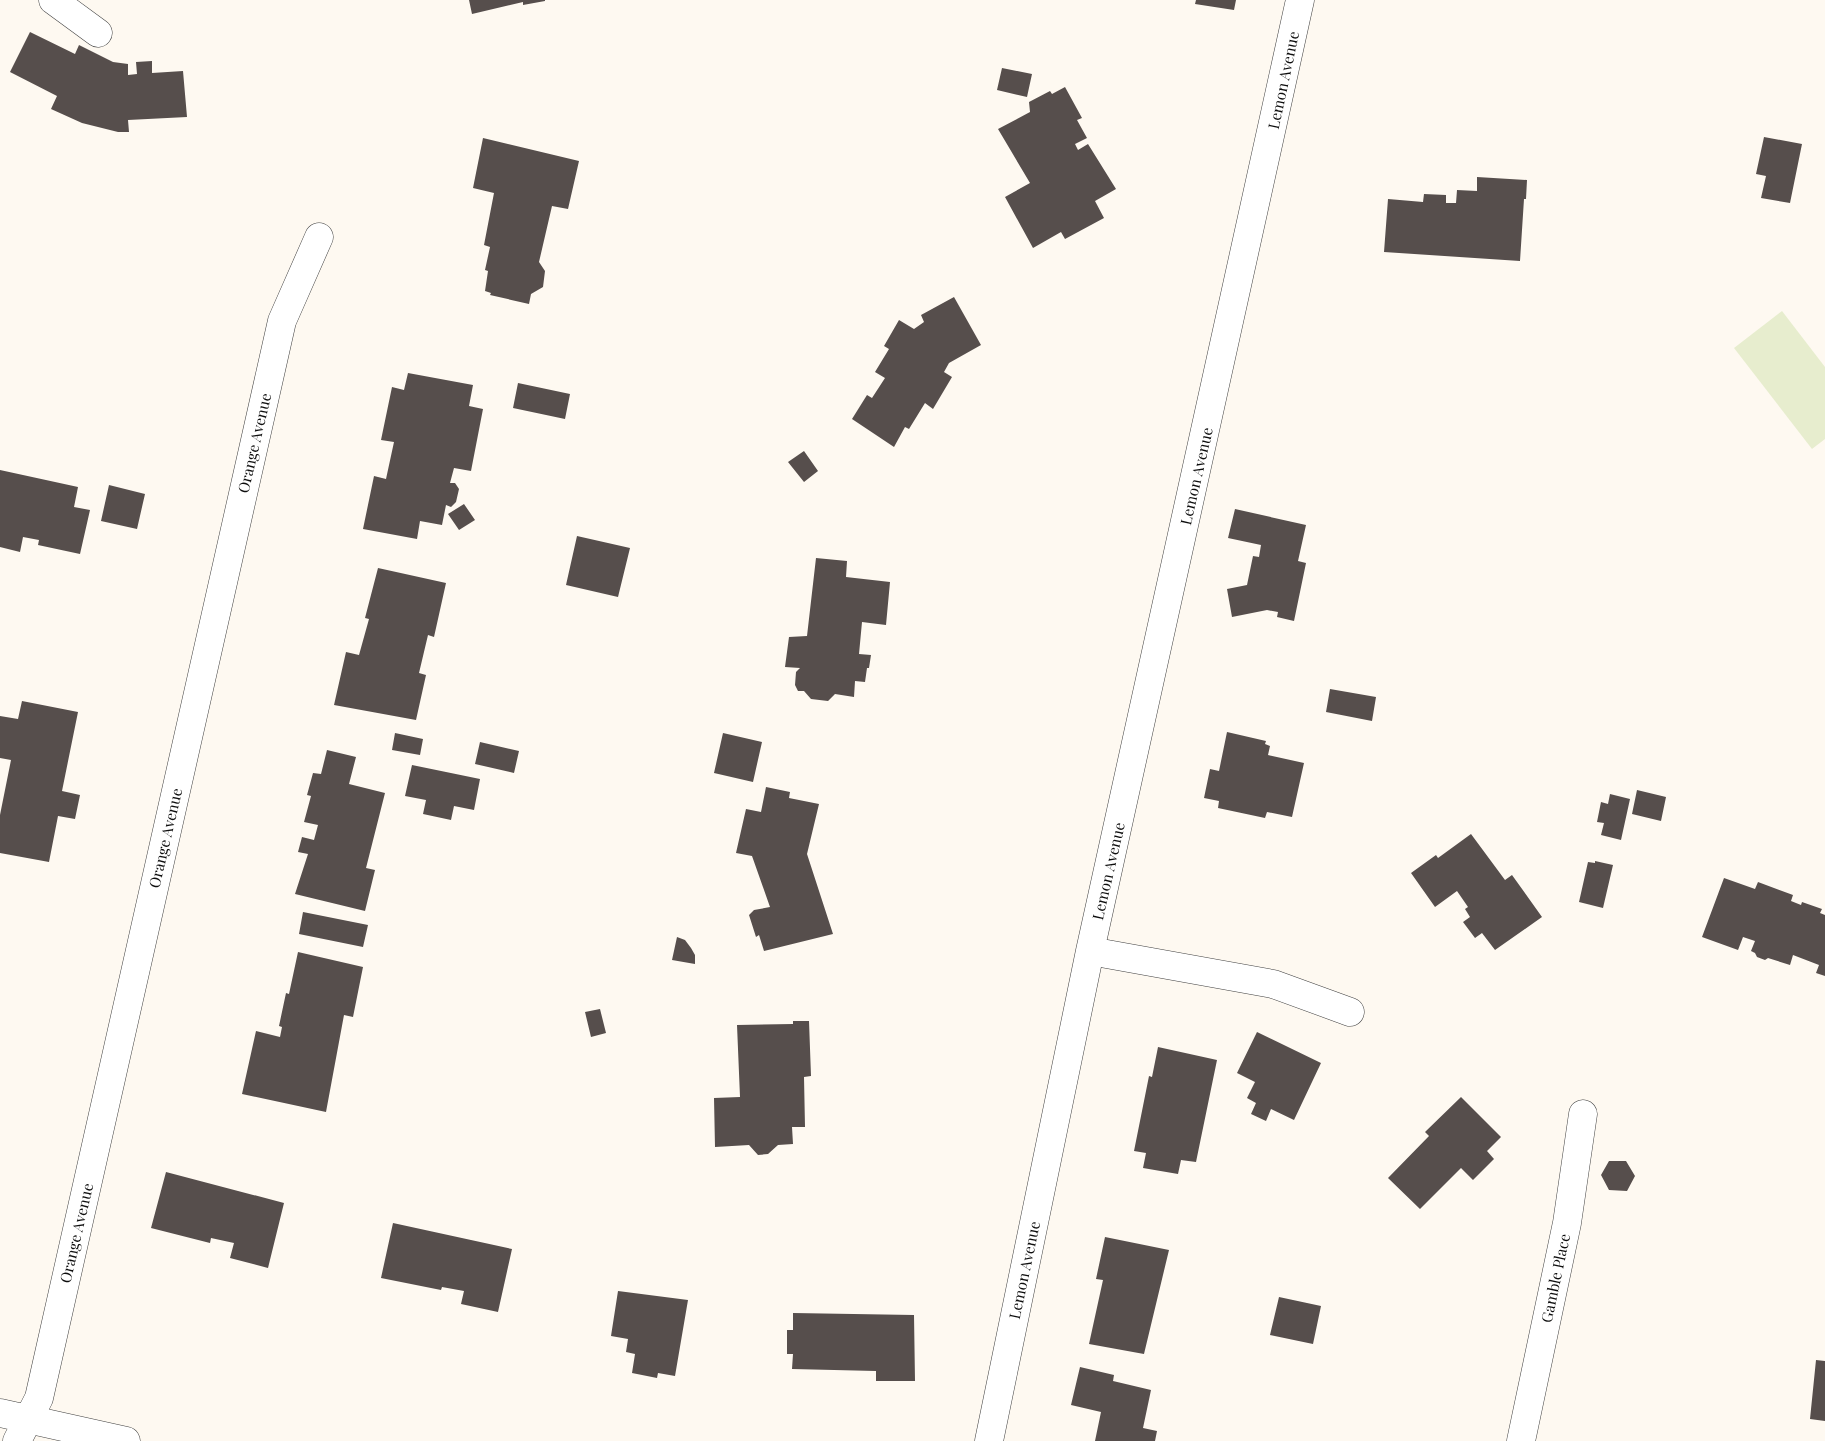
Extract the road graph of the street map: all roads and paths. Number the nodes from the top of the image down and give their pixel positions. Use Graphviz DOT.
graph roads {
  1 [pos="53,0"];
  2 [pos="1300,0"];
  3 [pos="98,33"];
  4 [pos="319,237"];
  5 [pos="1090,951"];
  6 [pos="1350,1012"];
  7 [pos="1583,1114"];
  8 [pos="0,1413"];
  9 [pos="23,1430"];
  10 [pos="126,1441"];
  11 [pos="989,1441"];
  12 [pos="1521,1441"];
  1 -- 3 [label="street"];
  2 -- 5 [label="street, Lemon Avenue"];
  4 -- 9 [label="street, Orange Avenue"];
  5 -- 6 [label="street"];
  5 -- 11 [label="street, Lemon Avenue"];
  7 -- 12 [label="street, Gamble Place"];
  8 -- 9 [label="street"];
  9 -- 10 [label="street"];
}
